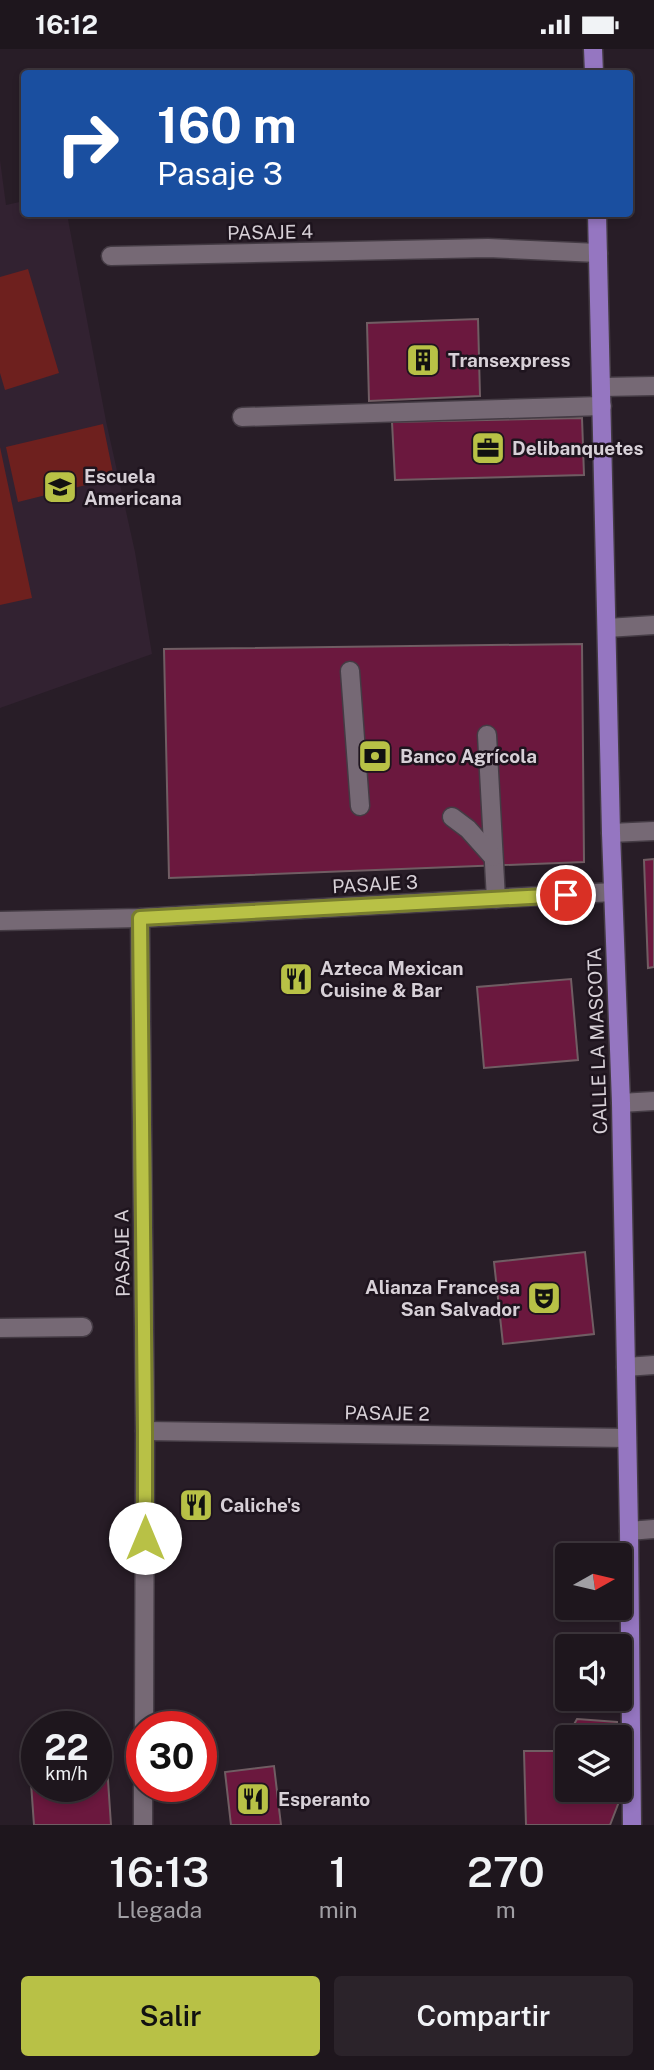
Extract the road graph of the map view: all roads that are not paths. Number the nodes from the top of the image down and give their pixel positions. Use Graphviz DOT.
graph roads {
  1 [pos="593,49"];
  2 [pos="594,70"];
  3 [pos="597,217"];
  4 [pos="598,253"];
  5 [pos="111,256"];
  6 [pos="654,386"];
  7 [pos="602,387"];
  8 [pos="602,406"];
  9 [pos="242,417"];
  10 [pos="654,625"];
  11 [pos="607,628"];
  12 [pos="350,671"];
  13 [pos="487,735"];
  14 [pos="360,806"];
  15 [pos="452,817"];
  16 [pos="654,831"];
  17 [pos="611,833"];
  18 [pos="493,857"];
  19 [pos="613,892"];
  20 [pos="496,899"];
  21 [pos="140,918"];
  22 [pos="0,921"];
  23 [pos="654,1101"];
  24 [pos="621,1103"];
  25 [pos="83,1327"];
  26 [pos="0,1328"];
  27 [pos="654,1365"];
  28 [pos="626,1367"];
  29 [pos="145,1431"];
  30 [pos="627,1438"];
  31 [pos="654,1529"];
  32 [pos="629,1531"];
  33 [pos="144,1711"];
  34 [pos="143,1802"];
  35 [pos="143,1825"];
  36 [pos="632,1825"];
  1 -- 2 [label="main road"];
  3 -- 4 [label="main road, CALLE LA MASCOTA"];
  4 -- 5 [label="street, PASAJE 4"];
  4 -- 7 [label="main road, CALLE LA MASCOTA"];
  6 -- 7 [label="street"];
  7 -- 8 [label="main road, CALLE LA MASCOTA"];
  8 -- 9 [label="street"];
  8 -- 11 [label="main road, CALLE LA MASCOTA"];
  10 -- 11 [label="street"];
  11 -- 17 [label="main road, CALLE LA MASCOTA"];
  12 -- 14 [label="street"];
  13 -- 18 [label="street"];
  15 -- 18 [label="street"];
  16 -- 17 [label="street"];
  17 -- 19 [label="main road, CALLE LA MASCOTA"];
  18 -- 20 [label="street"];
  19 -- 20 [label="street, PASAJE 3"];
  19 -- 24 [label="main road, CALLE LA MASCOTA"];
  20 -- 21 [label="street, PASAJE 3"];
  21 -- 22 [label="street"];
  21 -- 29 [label="street, PASAJE A"];
  23 -- 24 [label="street"];
  24 -- 28 [label="main road, CALLE LA MASCOTA"];
  25 -- 26 [label="street"];
  27 -- 28 [label="street"];
  28 -- 30 [label="main road, CALLE LA MASCOTA"];
  29 -- 30 [label="street, PASAJE 2"];
  29 -- 33 [label="street, PASAJE A"];
  30 -- 32 [label="main road, CALLE LA MASCOTA"];
  31 -- 32 [label="street"];
  32 -- 36 [label="main road, CALLE LA MASCOTA"];
  34 -- 35 [label="street"];
}
